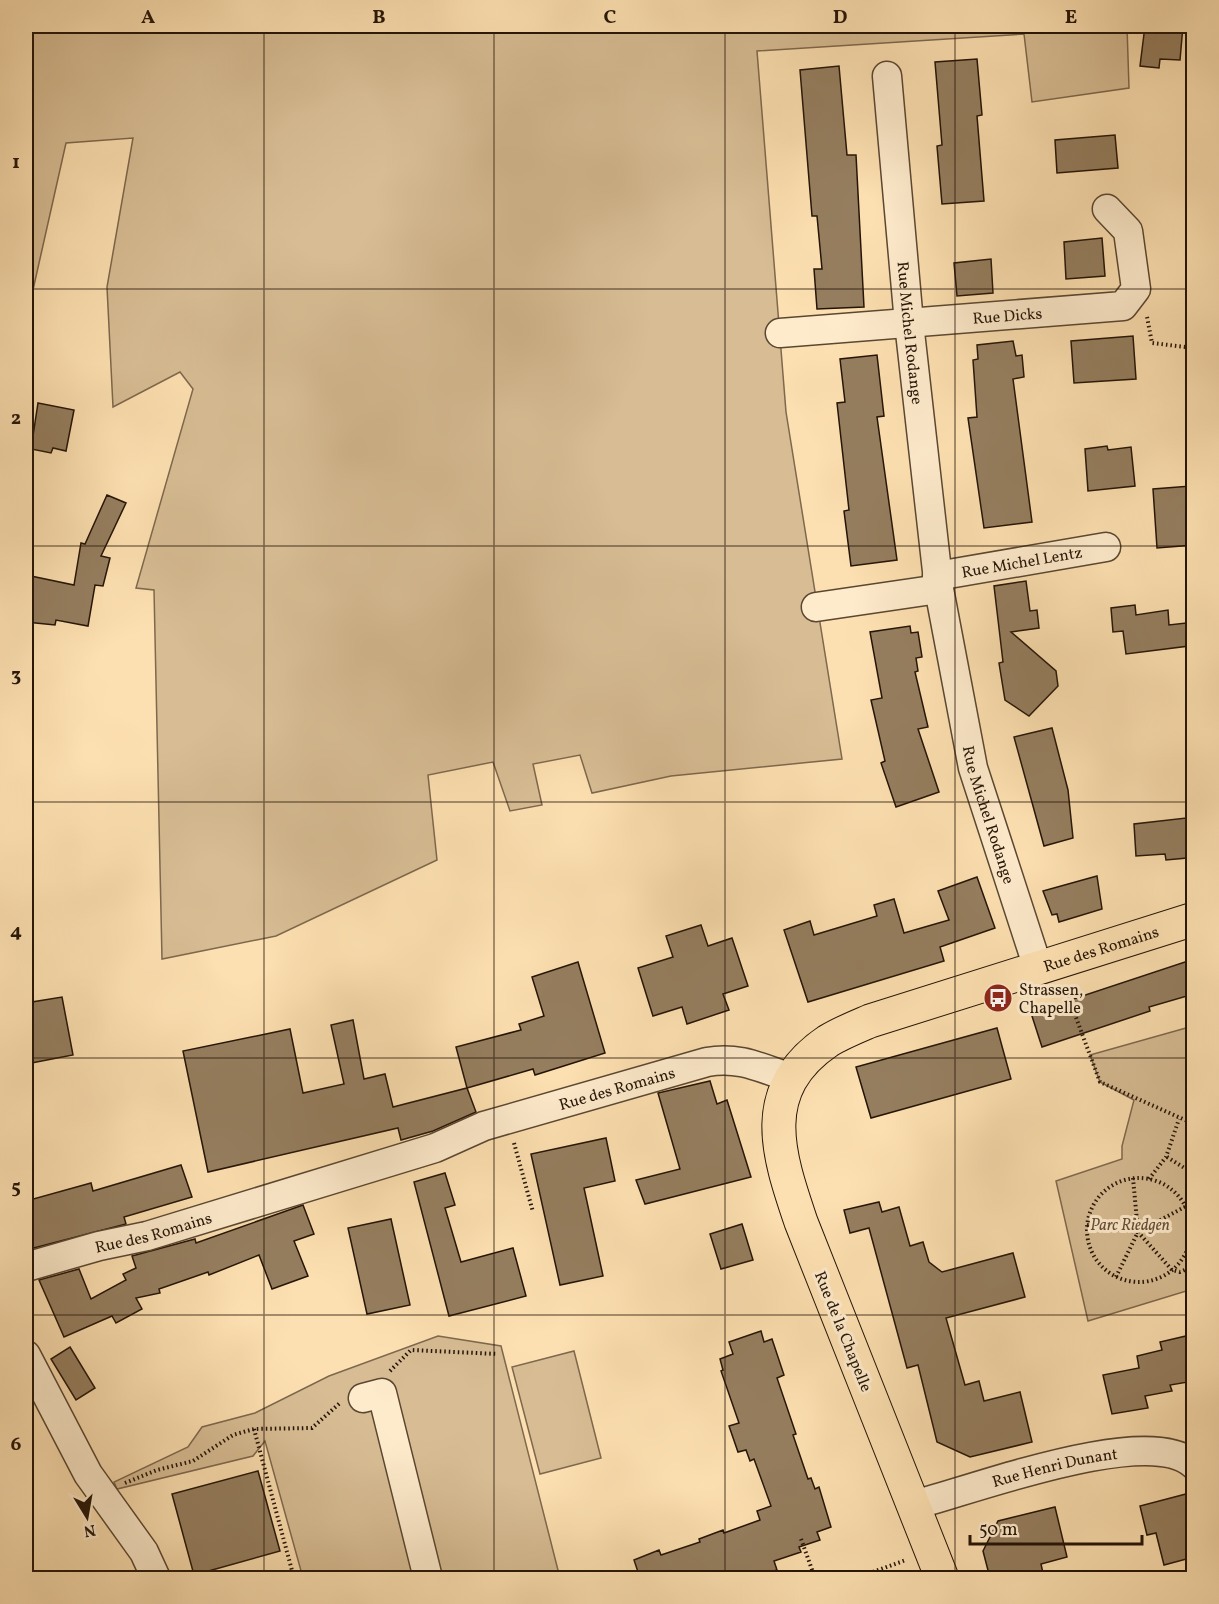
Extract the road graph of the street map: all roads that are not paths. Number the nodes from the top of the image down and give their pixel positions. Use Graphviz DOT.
graph roads {
  1 [pos="887,76"];
  2 [pos="1107,209"];
  3 [pos="909,323"];
  4 [pos="780,333"];
  5 [pos="1106,547"];
  6 [pos="938,582"];
  7 [pos="816,607"];
  8 [pos="1194,919"];
  9 [pos="1047,965"];
  10 [pos="791,1078"];
  11 [pos="26,1267"];
  12 [pos="26,1355"];
  13 [pos="363,1398"];
  14 [pos="1194,1465"];
  15 [pos="914,1505"];
  16 [pos="937,1565"];
  17 [pos="156,1578"];
  18 [pos="428,1578"];
  1 -- 3 [label="street, Rue Michel Rodange"];
  2 -- 3 [label="street, Rue Dicks"];
  3 -- 4 [label="street, Rue Dicks"];
  3 -- 6 [label="street, Rue Michel Rodange"];
  5 -- 6 [label="street, Rue Michel Lentz"];
  6 -- 7 [label="street"];
  6 -- 9 [label="street, Rue Michel Rodange"];
  8 -- 9 [label="main road, Rue des Romains"];
  9 -- 10 [label="main road, Rue des Romains"];
  10 -- 11 [label="street, Rue des Romains"];
  10 -- 15 [label="main road, Rue de la Chapelle"];
  12 -- 17 [label="street"];
  13 -- 18 [label="street"];
  14 -- 15 [label="street, Rue Henri Dunant"];
  15 -- 16 [label="main road, Rue de la Chapelle"];
}
